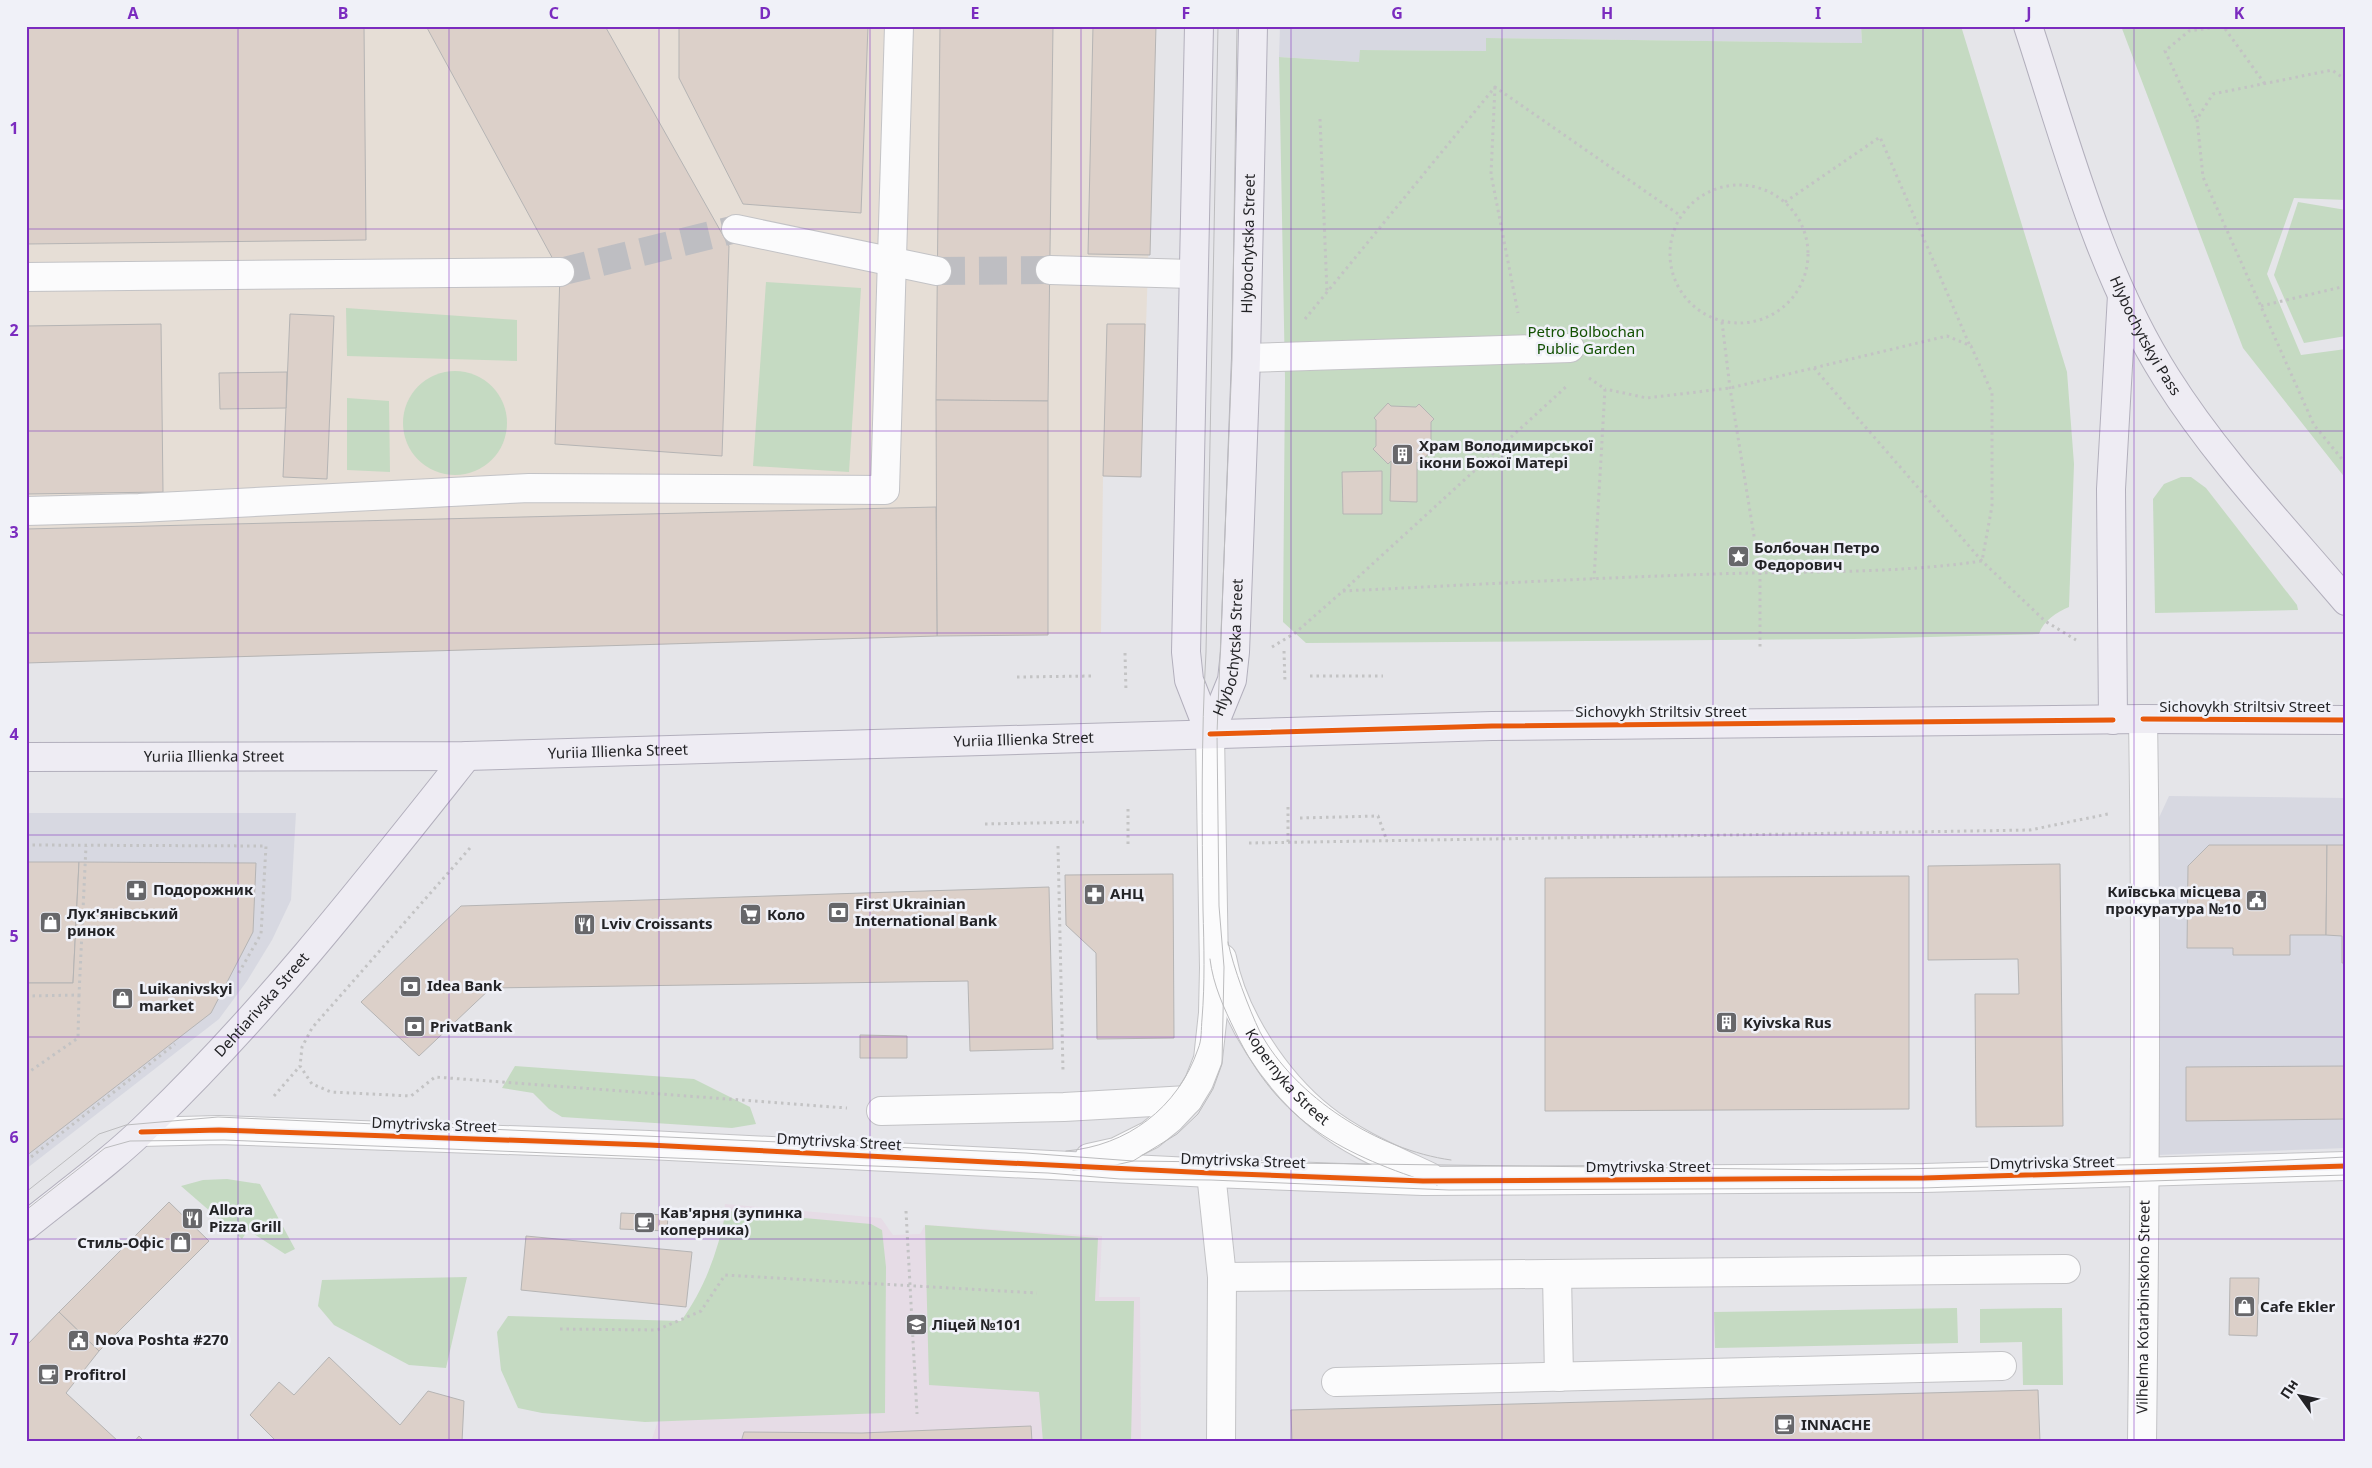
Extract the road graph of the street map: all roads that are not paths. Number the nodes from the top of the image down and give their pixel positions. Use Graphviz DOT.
graph roads {
  1 [pos="899,26"];
  2 [pos="1199,26"];
  3 [pos="1252,26"];
  4 [pos="2028,26"];
  5 [pos="736,229"];
  6 [pos="892,261"];
  7 [pos="1050,270"];
  8 [pos="938,271"];
  9 [pos="560,272"];
  10 [pos="1192,274"];
  11 [pos="26,277"];
  12 [pos="2122,294"];
  13 [pos="1570,348"];
  14 [pos="1246,358"];
  15 [pos="26,511"];
  16 [pos="2346,601"];
  17 [pos="2113,720"];
  18 [pos="2143,720"];
  19 [pos="2346,720"];
  20 [pos="1210,734"];
  21 [pos="467,756"];
  22 [pos="26,757"];
  23 [pos="1212,901"];
  24 [pos="1188,1100"];
  25 [pos="881,1111"];
  26 [pos="141,1132"];
  27 [pos="1053,1164"];
  28 [pos="2346,1166"];
  29 [pos="1211,1173"];
  30 [pos="2145,1173"];
  31 [pos="1448,1181"];
  32 [pos="26,1226"];
  33 [pos="2066,1268"];
  34 [pos="1557,1275"];
  35 [pos="1222,1277"];
  36 [pos="2002,1366"];
  37 [pos="1559,1377"];
  38 [pos="1336,1382"];
  39 [pos="1221,1442"];
  40 [pos="2142,1442"];
  1 -- 6 [label="street"];
  2 -- 10 [label="main road, Hlybochytska Street"];
  3 -- 14 [label="main road, Hlybochytska Street"];
  4 -- 12 [label="main road, Hlybochytskyi Pass"];
  5 -- 6 [label="street"];
  6 -- 8 [label="street"];
  6 -- 15 [label="street"];
  7 -- 10 [label="street"];
  9 -- 11 [label="street"];
  10 -- 20 [label="main road, Hlybochytska Street"];
  12 -- 16 [label="main road, Hlybochytskyi Pass"];
  12 -- 17 [label="main road"];
  13 -- 14 [label="street"];
  14 -- 20 [label="main road, Hlybochytska Street"];
  17 -- 18 [label="main road, Sichovykh Striltsiv Street"];
  17 -- 20 [label="main road, Sichovykh Striltsiv Street"];
  18 -- 19 [label="main road, Sichovykh Striltsiv Street"];
  18 -- 30 [label="street, Vilhelma Kotarbinskoho Street"];
  20 -- 21 [label="main road, Yuriia Illienka Street"];
  20 -- 23 [label="street, Kopernyka Street"];
  21 -- 22 [label="main road, Yuriia Illienka Street"];
  21 -- 26 [label="main road, Dehtiarivska Street"];
  23 -- 24 [label="street, Kopernyka Street"];
  23 -- 31 [label="street, Kopernyka Street"];
  24 -- 25 [label="street"];
  24 -- 27 [label="street, Kopernyka Street"];
  26 -- 27 [label="street, Dmytrivska Street"];
  26 -- 32 [label="main road, Dehtiarivska Street"];
  27 -- 29 [label="street, Dmytrivska Street"];
  28 -- 30 [label="street, Dmytrivska Street"];
  29 -- 31 [label="street, Dmytrivska Street"];
  29 -- 35 [label="street"];
  30 -- 31 [label="street, Dmytrivska Street"];
  30 -- 40 [label="street, Vilhelma Kotarbinskoho Street"];
  33 -- 34 [label="street"];
  34 -- 35 [label="street"];
  34 -- 37 [label="street"];
  35 -- 39 [label="street"];
  36 -- 37 [label="street"];
  37 -- 38 [label="street"];
}
